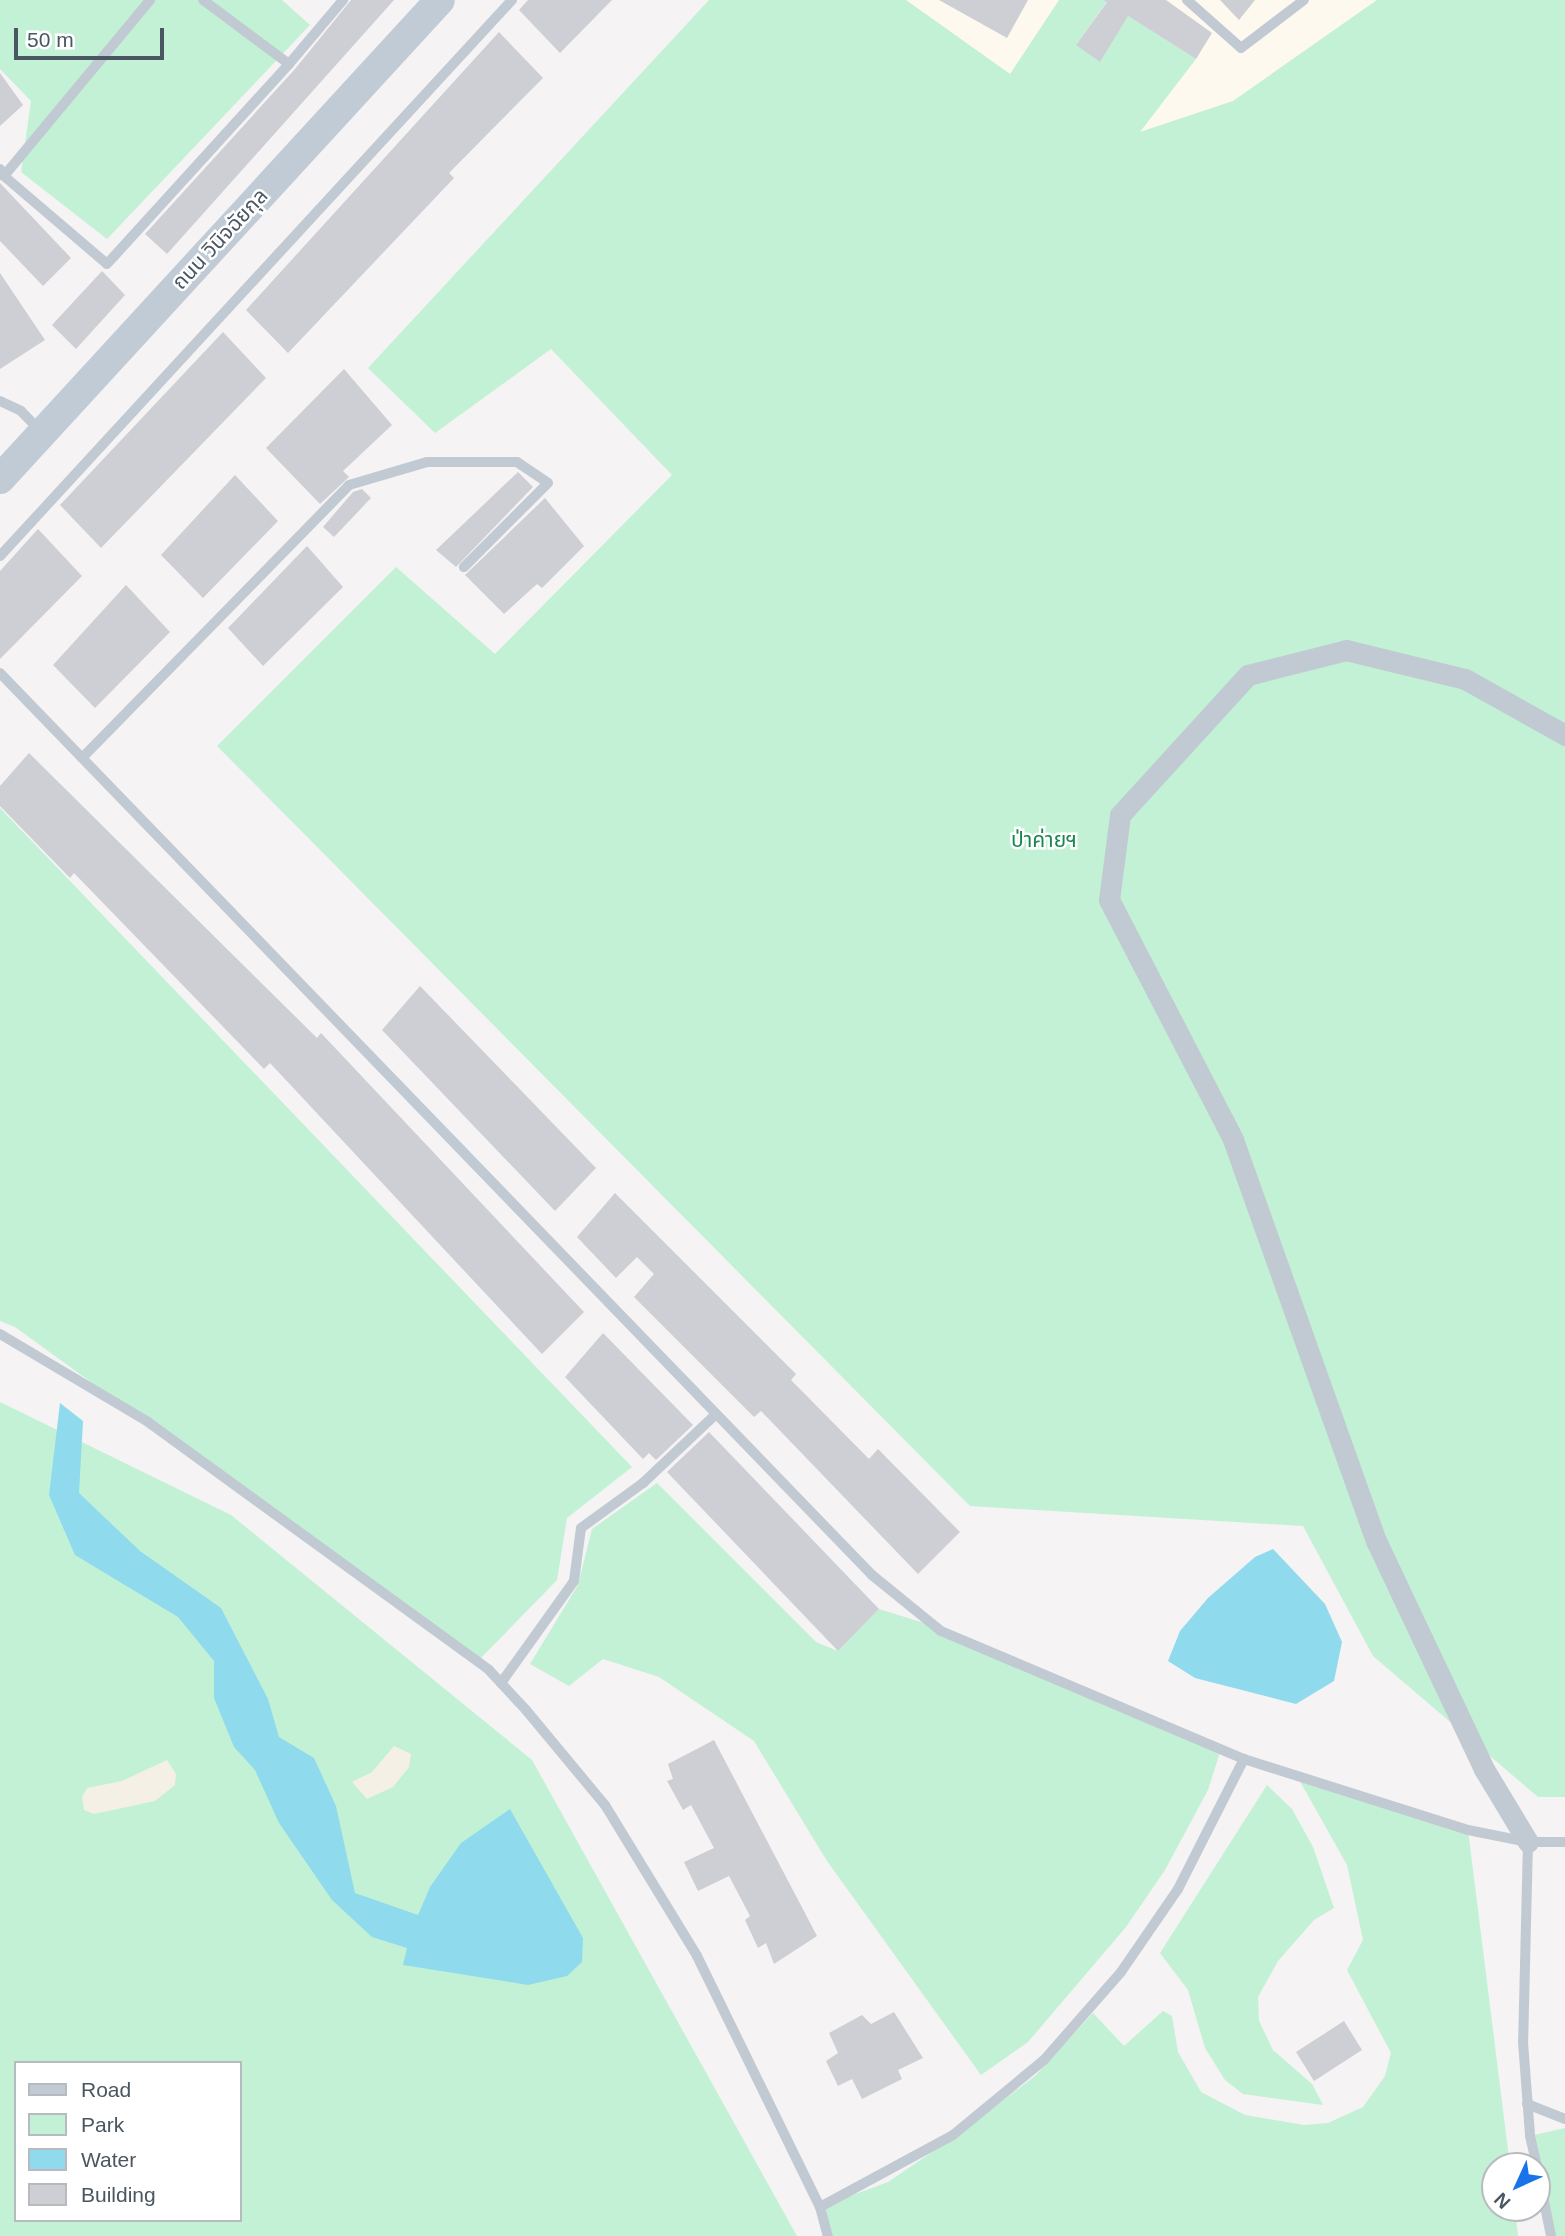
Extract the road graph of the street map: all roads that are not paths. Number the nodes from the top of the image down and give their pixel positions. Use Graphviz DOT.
graph roads {
  1 [pos="150,0"];
  2 [pos="203,0"];
  3 [pos="343,0"];
  4 [pos="440,0"];
  5 [pos="512,0"];
  6 [pos="1187,0"];
  7 [pos="1304,0"];
  8 [pos="289,64"];
  9 [pos="2,173"];
  10 [pos="0,401"];
  11 [pos="42,433"];
  12 [pos="0,479"];
  13 [pos="0,556"];
  14 [pos="464,567"];
  15 [pos="0,673"];
  16 [pos="1565,736"];
  17 [pos="82,758"];
  18 [pos="0,1334"];
  19 [pos="716,1414"];
  20 [pos="501,1683"];
  21 [pos="1244,1759"];
  22 [pos="1528,1842"];
  23 [pos="1565,1842"];
  24 [pos="1527,2104"];
  25 [pos="1565,2119"];
  26 [pos="1535,2152"];
  27 [pos="820,2207"];
  28 [pos="828,2236"];
  1 -- 9 [label="lane"];
  2 -- 8 [label="lane"];
  3 -- 8 [label="lane"];
  4 -- 11 [label="street, ถนน วินิจฉัยกุล"];
  5 -- 13 [label="lane"];
  6 -- 7 [label="lane"];
  8 -- 9 [label="lane"];
  10 -- 11 [label="lane"];
  11 -- 12 [label="street, ถนน วินิจฉัยกุล"];
  14 -- 17 [label="lane"];
  15 -- 17 [label="lane"];
  16 -- 22 [label="street"];
  17 -- 19 [label="lane"];
  18 -- 20 [label="lane"];
  19 -- 20 [label="lane"];
  19 -- 21 [label="lane"];
  20 -- 27 [label="lane"];
  21 -- 22 [label="lane"];
  21 -- 27 [label="lane"];
  22 -- 23 [label="lane"];
  22 -- 24 [label="lane"];
  24 -- 25 [label="lane"];
  24 -- 26 [label="lane"];
  27 -- 28 [label="lane"];
}
